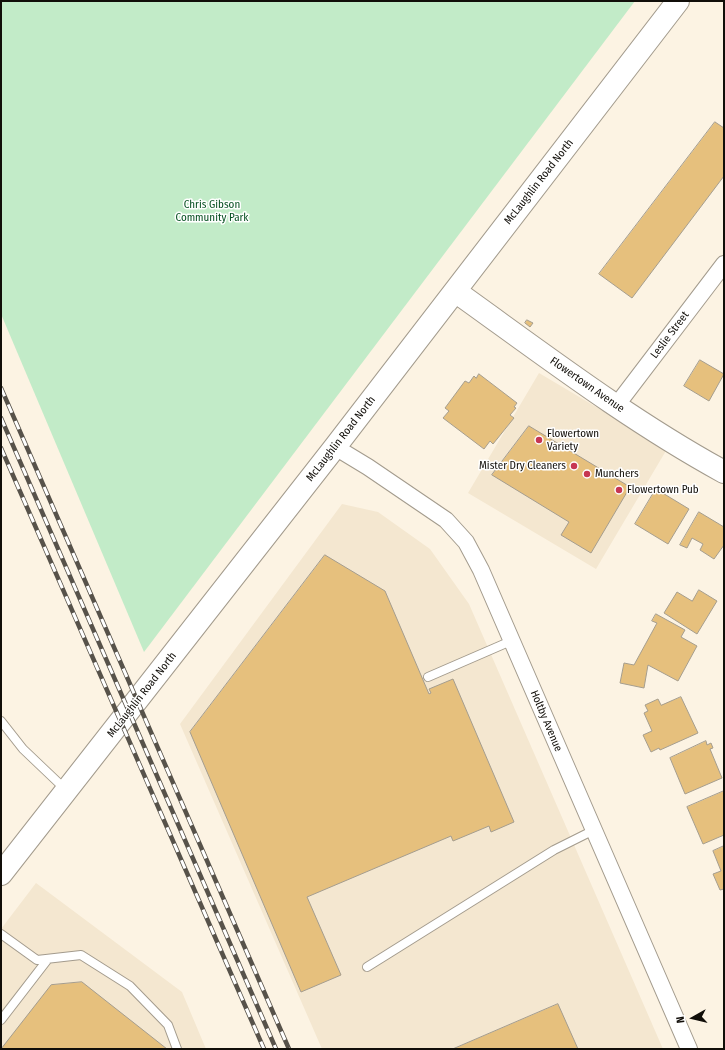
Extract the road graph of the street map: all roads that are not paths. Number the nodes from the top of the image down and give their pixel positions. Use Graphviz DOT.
graph roads {
  1 [pos="678,1"];
  2 [pos="724,264"];
  3 [pos="455,291"];
  4 [pos="616,406"];
  5 [pos="335,446"];
  6 [pos="724,472"];
  7 [pos="512,641"];
  8 [pos="428,677"];
  9 [pos="1,721"];
  10 [pos="67,791"];
  11 [pos="594,830"];
  12 [pos="3,867"];
  13 [pos="1,934"];
  14 [pos="48,958"];
  15 [pos="367,967"];
  16 [pos="1,1020"];
  17 [pos="177,1049"];
  18 [pos="689,1049"];
  1 -- 3 [label="main road, McLaughlin Road North"];
  2 -- 4 [label="street, Leslie Street"];
  3 -- 4 [label="main road, Flowertown Avenue"];
  3 -- 5 [label="main road, McLaughlin Road North"];
  4 -- 6 [label="main road, Flowertown Avenue"];
  5 -- 7 [label="street, Holtby Avenue"];
  5 -- 10 [label="main road, McLaughlin Road North"];
  7 -- 8 [label="lane"];
  7 -- 11 [label="street, Holtby Avenue"];
  9 -- 10 [label="lane"];
  10 -- 12 [label="main road, McLaughlin Road North"];
  11 -- 15 [label="lane"];
  11 -- 18 [label="street, Holtby Avenue"];
  13 -- 14 [label="lane"];
  14 -- 16 [label="lane"];
  14 -- 17 [label="lane"];
}
